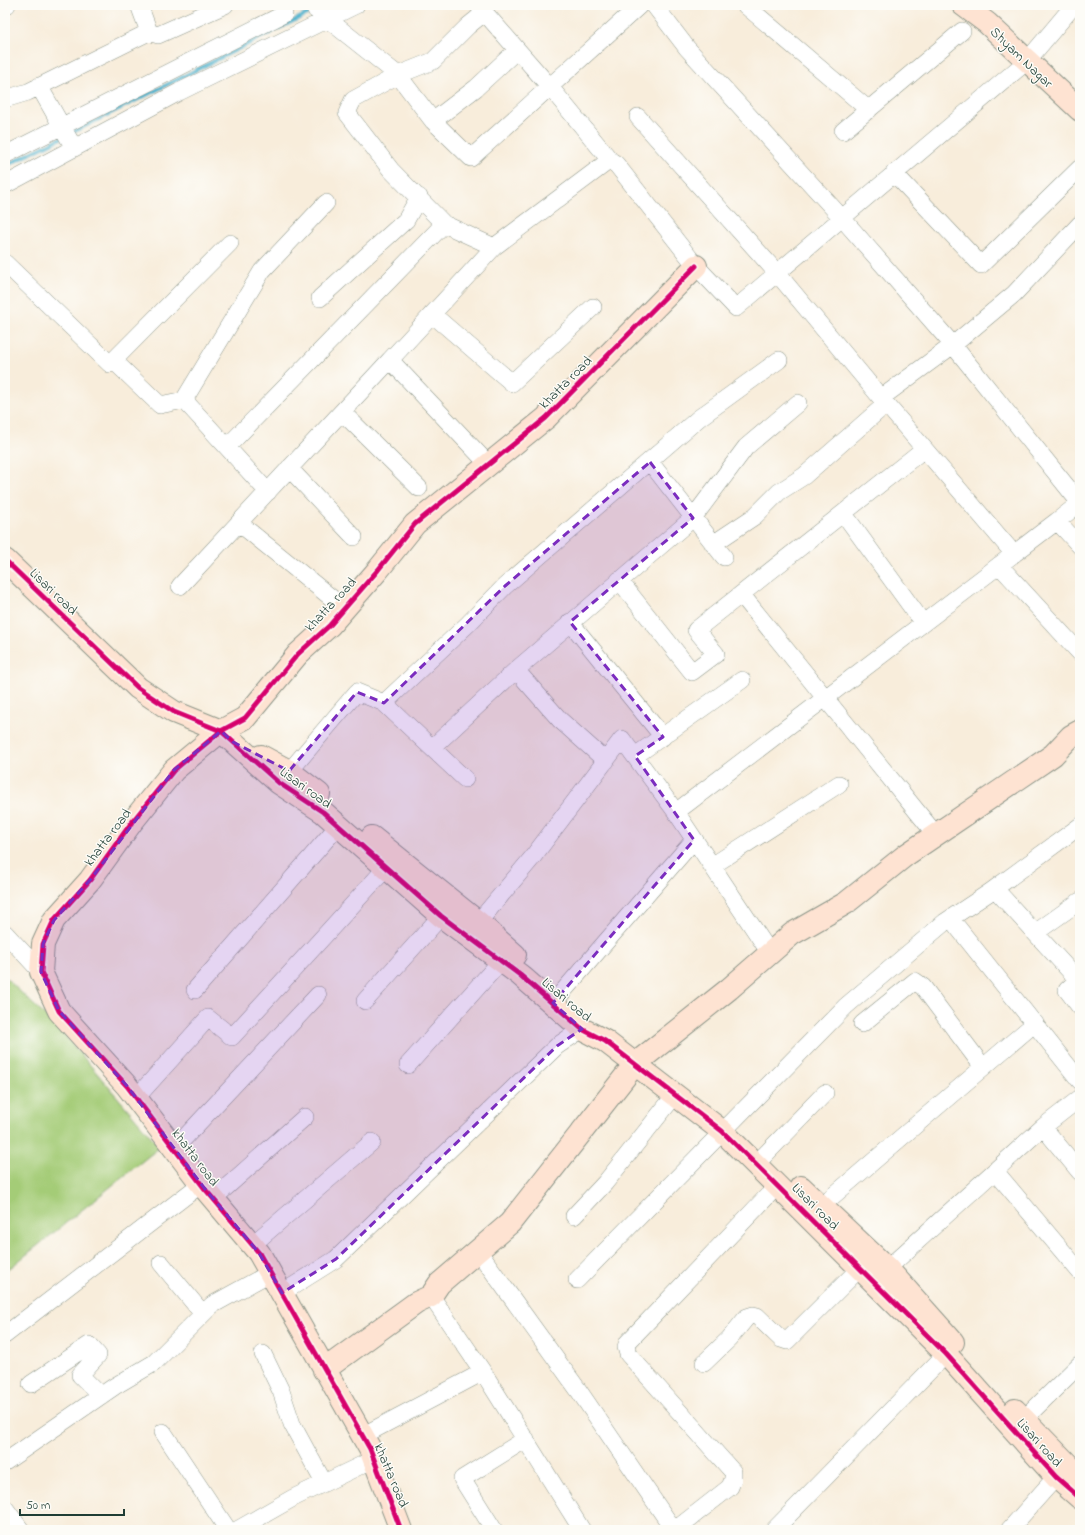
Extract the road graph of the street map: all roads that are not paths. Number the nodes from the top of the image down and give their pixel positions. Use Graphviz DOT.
graph roads {
  1 [pos="139,5"];
  2 [pos="225,5"];
  3 [pos="315,5"];
  4 [pos="356,5"];
  5 [pos="640,5"];
  6 [pos="654,5"];
  7 [pos="745,5"];
  8 [pos="963,5"];
  9 [pos="1074,5"];
  10 [pos="481,9"];
  11 [pos="284,14"];
  12 [pos="328,20"];
  13 [pos="962,31"];
  14 [pos="149,32"];
  15 [pos="517,50"];
  16 [pos="1027,61"];
  17 [pos="398,75"];
  18 [pos="39,86"];
  19 [pos="550,87"];
  20 [pos="5,99"];
  21 [pos="1078,103"];
  22 [pos="869,110"];
  23 [pos="638,117"];
  24 [pos="433,121"];
  25 [pos="60,126"];
  26 [pos="843,131"];
  27 [pos="74,148"];
  28 [pos="5,155"];
  29 [pos="610,160"];
  30 [pos="1080,168"];
  31 [pos="894,173"];
  32 [pos="5,185"];
  33 [pos="419,197"];
  34 [pos="326,203"];
  35 [pos="842,218"];
  36 [pos="444,224"];
  37 [pos="1080,224"];
  38 [pos="230,243"];
  39 [pos="494,247"];
  40 [pos="5,263"];
  41 [pos="696,266"];
  42 [pos="777,273"];
  43 [pos="320,298"];
  44 [pos="593,307"];
  45 [pos="432,314"];
  46 [pos="953,345"];
  47 [pos="113,360"];
  48 [pos="390,360"];
  49 [pos="779,360"];
  50 [pos="184,400"];
  51 [pos="884,401"];
  52 [pos="798,402"];
  53 [pos="342,412"];
  54 [pos="227,447"];
  55 [pos="924,449"];
  56 [pos="650,462"];
  57 [pos="489,465"];
  58 [pos="289,468"];
  59 [pos="419,488"];
  60 [pos="268,492"];
  61 [pos="844,514"];
  62 [pos="693,518"];
  63 [pos="1057,521"];
  64 [pos="239,523"];
  65 [pos="354,537"];
  66 [pos="713,544"];
  67 [pos="1080,546"];
  68 [pos="1014,554"];
  69 [pos="724,557"];
  70 [pos="1000,565"];
  71 [pos="8,568"];
  72 [pos="619,580"];
  73 [pos="180,586"];
  74 [pos="741,594"];
  75 [pos="344,608"];
  76 [pos="570,622"];
  77 [pos="924,623"];
  78 [pos="1080,652"];
  79 [pos="516,670"];
  80 [pos="742,680"];
  81 [pos="824,698"];
  82 [pos="384,703"];
  83 [pos="1080,731"];
  84 [pos="227,736"];
  85 [pos="663,737"];
  86 [pos="432,748"];
  87 [pos="635,756"];
  88 [pos="606,761"];
  89 [pos="284,777"];
  90 [pos="465,779"];
  91 [pos="839,784"];
  92 [pos="676,812"];
  93 [pos="338,826"];
  94 [pos="1080,826"];
  95 [pos="936,835"];
  96 [pos="694,840"];
  97 [pos="712,866"];
  98 [pos="386,868"];
  99 [pos="995,889"];
  100 [pos="1080,901"];
  101 [pos="441,916"];
  102 [pos="950,919"];
  103 [pos="473,929"];
  104 [pos="5,933"];
  105 [pos="1035,933"];
  106 [pos="770,953"];
  107 [pos="501,961"];
  108 [pos="40,972"];
  109 [pos="1079,979"];
  110 [pos="195,990"];
  111 [pos="318,995"];
  112 [pos="556,1000"];
  113 [pos="365,1001"];
  114 [pos="1080,1007"];
  115 [pos="1034,1023"];
  116 [pos="862,1024"];
  117 [pos="582,1029"];
  118 [pos="640,1061"];
  119 [pos="408,1065"];
  120 [pos="983,1067"];
  121 [pos="1080,1081"];
  122 [pos="825,1093"];
  123 [pos="675,1095"];
  124 [pos="136,1098"];
  125 [pos="1080,1098"];
  126 [pos="305,1117"];
  127 [pos="727,1126"];
  128 [pos="1043,1127"];
  129 [pos="372,1142"];
  130 [pos="174,1149"];
  131 [pos="761,1158"];
  132 [pos="995,1171"];
  133 [pos="1080,1172"];
  134 [pos="778,1185"];
  135 [pos="207,1191"];
  136 [pos="815,1211"];
  137 [pos="574,1216"];
  138 [pos="252,1245"];
  139 [pos="478,1251"];
  140 [pos="161,1263"];
  141 [pos="874,1272"];
  142 [pos="1080,1272"];
  143 [pos="270,1273"];
  144 [pos="577,1280"];
  145 [pos="282,1293"];
  146 [pos="431,1296"];
  147 [pos="203,1314"];
  148 [pos="5,1335"];
  149 [pos="263,1354"];
  150 [pos="946,1354"];
  151 [pos="704,1363"];
  152 [pos="1080,1364"];
  153 [pos="324,1370"];
  154 [pos="483,1372"];
  155 [pos="31,1384"];
  156 [pos="101,1396"];
  157 [pos="1019,1425"];
  158 [pos="163,1432"];
  159 [pos="362,1436"];
  160 [pos="526,1439"];
  161 [pos="374,1459"];
  162 [pos="5,1462"];
  163 [pos="1080,1477"];
  164 [pos="1056,1478"];
  165 [pos="324,1483"];
  166 [pos="1080,1498"];
  167 [pos="5,1508"];
  168 [pos="21,1530"];
  169 [pos="228,1530"];
  170 [pos="236,1530"];
  171 [pos="401,1530"];
  172 [pos="494,1530"];
  173 [pos="582,1530"];
  174 [pos="674,1530"];
  175 [pos="774,1530"];
  176 [pos="1009,1530"];
  1 -- 14 [label="street"];
  2 -- 14 [label="street"];
  3 -- 12 [label="street"];
  4 -- 12 [label="street"];
  5 -- 19 [label="street"];
  6 -- 35 [label="street"];
  7 -- 22 [label="street"];
  8 -- 16 [label="street, Shyam Nagar"];
  9 -- 16 [label="street"];
  10 -- 15 [label="street"];
  10 -- 17 [label="street"];
  11 -- 25 [label="street"];
  12 -- 17 [label="street"];
  12 -- 27 [label="street"];
  13 -- 22 [label="street"];
  14 -- 18 [label="street"];
  15 -- 19 [label="street"];
  15 -- 24 [label="street"];
  16 -- 21 [label="street, Shyam Nagar"];
  16 -- 31 [label="street"];
  17 -- 24 [label="street"];
  17 -- 33 [label="street"];
  18 -- 20 [label="street"];
  18 -- 25 [label="street"];
  19 -- 24 [label="street"];
  19 -- 29 [label="street"];
  22 -- 26 [label="street"];
  23 -- 42 [label="street"];
  25 -- 27 [label="street"];
  25 -- 28 [label="street"];
  27 -- 32 [label="street"];
  29 -- 39 [label="street"];
  29 -- 41 [label="street"];
  30 -- 31 [label="street"];
  31 -- 35 [label="street"];
  33 -- 36 [label="street"];
  33 -- 43 [label="street"];
  34 -- 50 [label="street"];
  35 -- 42 [label="street"];
  35 -- 46 [label="street"];
  36 -- 39 [label="street"];
  36 -- 54 [label="street"];
  37 -- 46 [label="street"];
  38 -- 47 [label="street"];
  39 -- 45 [label="street"];
  40 -- 47 [label="street"];
  41 -- 42 [label="street"];
  41 -- 57 [label="street, khatta road"];
  42 -- 51 [label="street"];
  44 -- 45 [label="street"];
  45 -- 48 [label="street"];
  46 -- 51 [label="street"];
  46 -- 63 [label="street"];
  47 -- 50 [label="street"];
  48 -- 53 [label="street"];
  48 -- 57 [label="street"];
  49 -- 56 [label="street"];
  50 -- 54 [label="street"];
  51 -- 55 [label="street"];
  51 -- 66 [label="street"];
  52 -- 62 [label="street"];
  53 -- 58 [label="street"];
  53 -- 59 [label="street"];
  54 -- 60 [label="street"];
  55 -- 61 [label="street"];
  55 -- 68 [label="street"];
  56 -- 62 [label="street"];
  56 -- 82 [label="street"];
  57 -- 75 [label="street, khatta road"];
  58 -- 60 [label="street"];
  58 -- 65 [label="street"];
  60 -- 64 [label="street"];
  61 -- 74 [label="street"];
  61 -- 77 [label="street"];
  62 -- 66 [label="street"];
  62 -- 72 [label="street"];
  63 -- 67 [label="street"];
  63 -- 68 [label="street"];
  64 -- 73 [label="street"];
  64 -- 75 [label="street"];
  66 -- 69 [label="street"];
  68 -- 70 [label="street"];
  70 -- 77 [label="street"];
  70 -- 78 [label="street"];
  71 -- 84 [label="street, Lisari road"];
  72 -- 74 [label="street"];
  72 -- 76 [label="street"];
  74 -- 81 [label="street"];
  75 -- 84 [label="street, khatta road"];
  76 -- 79 [label="street"];
  76 -- 85 [label="street"];
  77 -- 81 [label="street"];
  79 -- 86 [label="street"];
  79 -- 88 [label="street"];
  80 -- 85 [label="street"];
  81 -- 92 [label="street"];
  81 -- 95 [label="street"];
  82 -- 86 [label="street"];
  82 -- 89 [label="street"];
  83 -- 95 [label="street"];
  84 -- 89 [label="street, Lisari road"];
  84 -- 108 [label="street, khatta road"];
  85 -- 87 [label="street"];
  86 -- 90 [label="street"];
  87 -- 88 [label="street"];
  87 -- 92 [label="street"];
  88 -- 103 [label="street"];
  89 -- 93 [label="street, Lisari road"];
  89 -- 103 [label="street, Lisari road"];
  91 -- 97 [label="street"];
  92 -- 96 [label="street"];
  93 -- 98 [label="street, Lisari road"];
  93 -- 110 [label="street"];
  94 -- 99 [label="street"];
  95 -- 106 [label="street"];
  96 -- 97 [label="street"];
  96 -- 112 [label="street"];
  97 -- 106 [label="street"];
  98 -- 101 [label="street, Lisari road"];
  98 -- 124 [label="street"];
  99 -- 102 [label="street"];
  99 -- 105 [label="street"];
  100 -- 105 [label="street"];
  101 -- 103 [label="street, Lisari road"];
  101 -- 113 [label="street"];
  102 -- 115 [label="street"];
  102 -- 127 [label="street"];
  103 -- 107 [label="street, Lisari road"];
  103 -- 112 [label="street, Lisari road"];
  104 -- 108 [label="street"];
  105 -- 109 [label="street"];
  106 -- 118 [label="street"];
  107 -- 112 [label="street, Lisari road"];
  107 -- 119 [label="street"];
  108 -- 124 [label="street, khatta road"];
  109 -- 114 [label="street"];
  111 -- 130 [label="street"];
  112 -- 117 [label="street, Lisari road"];
  112 -- 118 [label="street, Lisari road"];
  115 -- 120 [label="street"];
  115 -- 121 [label="street"];
  116 -- 120 [label="street"];
  117 -- 118 [label="street, Lisari road"];
  117 -- 145 [label="street"];
  118 -- 123 [label="street, Lisari road"];
  118 -- 127 [label="street, Lisari road"];
  118 -- 139 [label="street"];
  120 -- 136 [label="street"];
  122 -- 131 [label="street"];
  123 -- 127 [label="street, Lisari road"];
  123 -- 137 [label="street"];
  124 -- 130 [label="street, khatta road"];
  125 -- 128 [label="street"];
  126 -- 135 [label="street"];
  127 -- 131 [label="street, Lisari road"];
  127 -- 144 [label="street"];
  128 -- 132 [label="street"];
  128 -- 133 [label="street"];
  129 -- 138 [label="street"];
  130 -- 135 [label="street, khatta road"];
  131 -- 134 [label="street, Lisari road"];
  131 -- 136 [label="street, Lisari road"];
  132 -- 141 [label="street"];
  132 -- 142 [label="street"];
  134 -- 136 [label="street, Lisari road"];
  134 -- 174 [label="street"];
  135 -- 138 [label="street, khatta road"];
  135 -- 148 [label="street"];
  136 -- 141 [label="street, Lisari road"];
  138 -- 143 [label="street, khatta road"];
  139 -- 146 [label="street"];
  139 -- 174 [label="street"];
  140 -- 147 [label="street"];
  141 -- 150 [label="street, Lisari road"];
  141 -- 151 [label="street"];
  141 -- 157 [label="street, Lisari road"];
  143 -- 145 [label="street, khatta road"];
  143 -- 147 [label="street"];
  145 -- 153 [label="street, khatta road"];
  146 -- 153 [label="street"];
  146 -- 154 [label="street"];
  147 -- 156 [label="street"];
  149 -- 165 [label="street"];
  150 -- 157 [label="street, Lisari road"];
  150 -- 175 [label="street"];
  152 -- 157 [label="street"];
  153 -- 159 [label="street, khatta road"];
  154 -- 159 [label="street"];
  154 -- 160 [label="street"];
  155 -- 156 [label="street"];
  156 -- 162 [label="street"];
  157 -- 163 [label="street, Lisari road"];
  157 -- 164 [label="street, Lisari road"];
  158 -- 169 [label="street"];
  159 -- 161 [label="street, khatta road"];
  160 -- 172 [label="street"];
  160 -- 173 [label="street"];
  161 -- 165 [label="street"];
  161 -- 171 [label="street, khatta road"];
  164 -- 166 [label="street, Lisari road"];
  164 -- 176 [label="street"];
  165 -- 170 [label="street"];
  167 -- 168 [label="street"];
}
